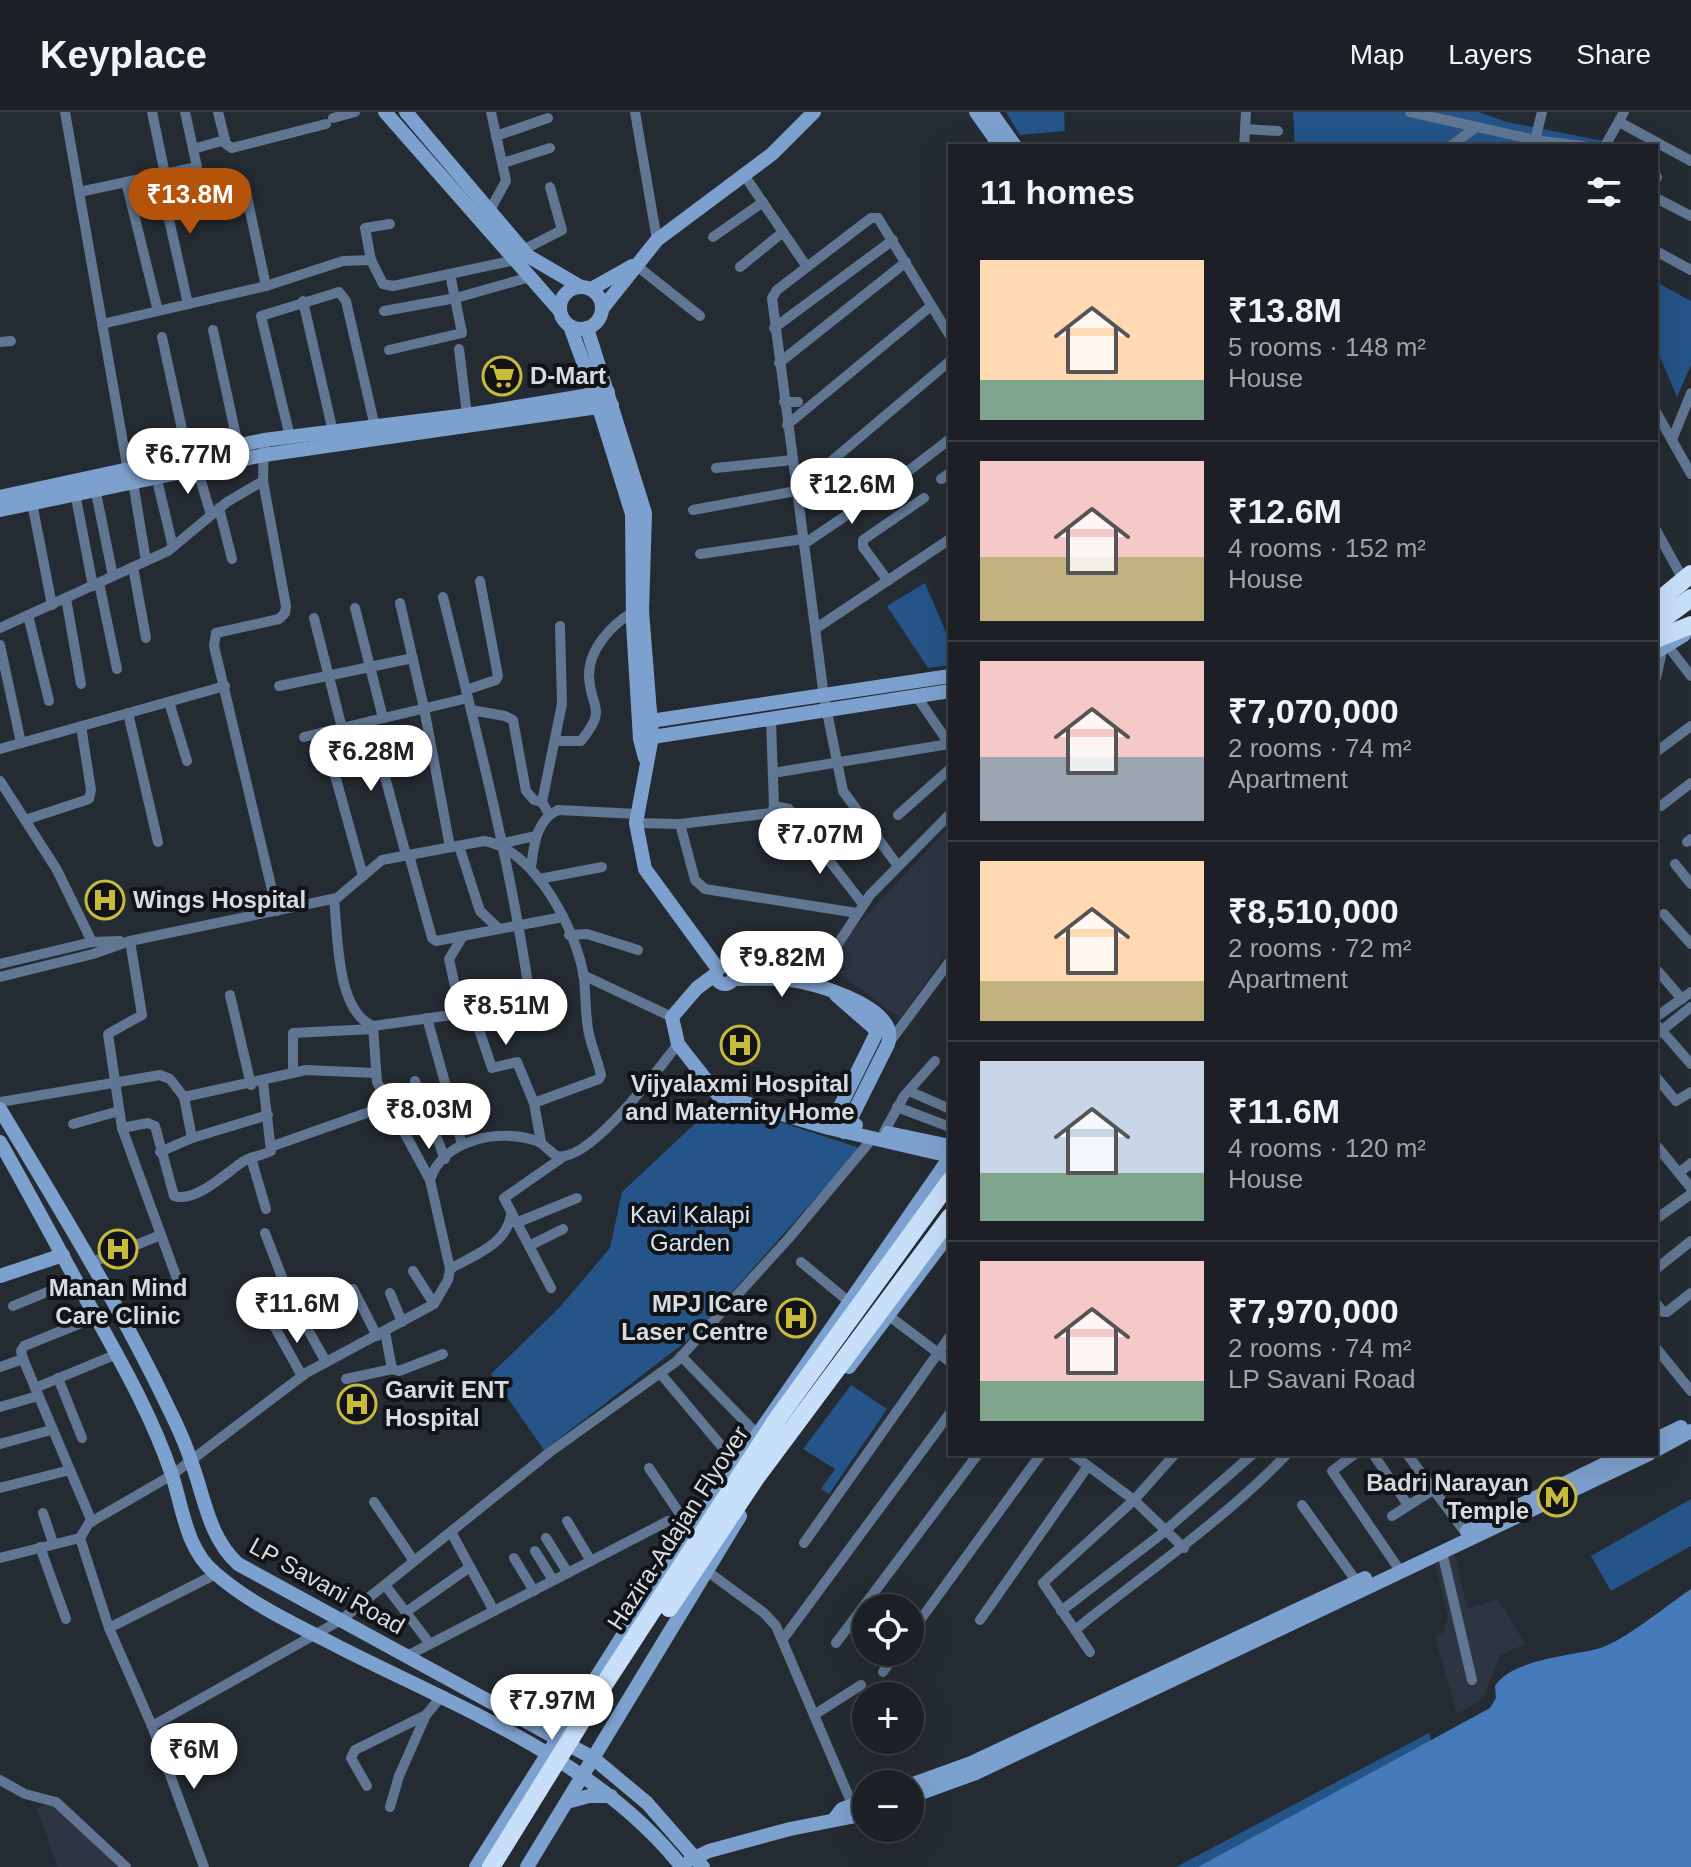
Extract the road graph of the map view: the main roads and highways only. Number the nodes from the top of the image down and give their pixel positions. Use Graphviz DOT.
graph roads {
  1 [pos="1689,584"];
  2 [pos="1658,602"];
  3 [pos="1658,622"];
  4 [pos="1691,628"];
  5 [pos="1660,646"];
  6 [pos="948,1184"];
  7 [pos="948,1220"];
  8 [pos="744,1472"];
  9 [pos="491,1867"];
  10 [pos="507,1867"];
  1 -- 2 [label="highway"];
  1 -- 3 [label="highway"];
  4 -- 5 [label="highway"];
  6 -- 8 [label="highway, Hazira-Adajan Flyover"];
  7 -- 8 [label="highway, Hazira-Adajan Flyover"];
  8 -- 9 [label="highway, Hazira-Adajan Flyover"];
  8 -- 10 [label="highway, Hazira-Adajan Flyover"];
}
